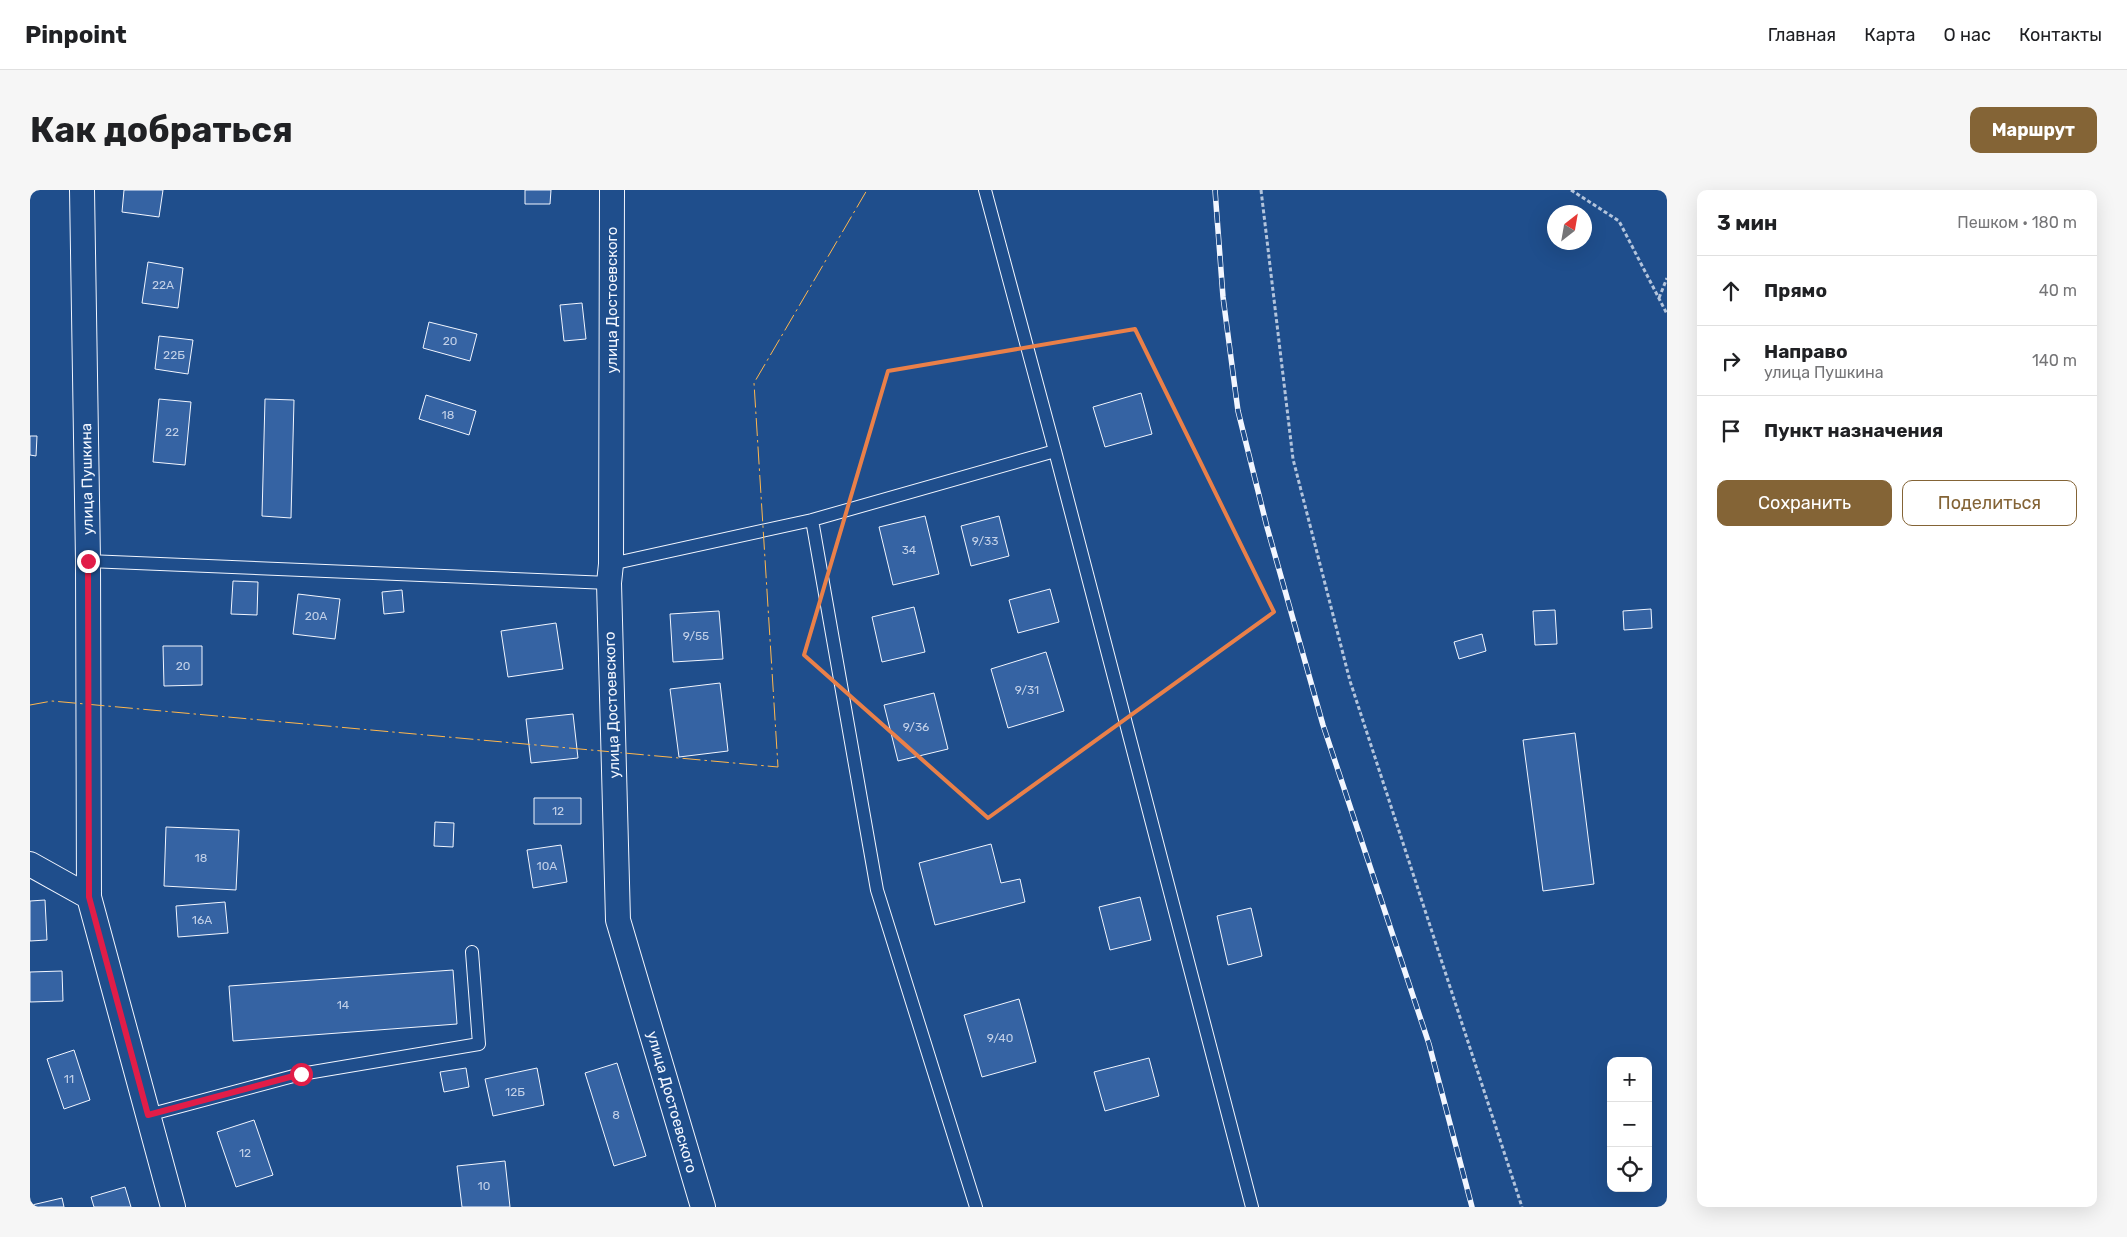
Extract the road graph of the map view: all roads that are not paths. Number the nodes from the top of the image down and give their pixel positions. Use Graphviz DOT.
graph roads {
  1 [pos="82,190"];
  2 [pos="612,190"];
  3 [pos="985,190"];
  4 [pos="1055,451"];
  5 [pos="812,520"];
  6 [pos="88,561"];
  7 [pos="610,574"];
  8 [pos="30,864"];
  9 [pos="89,897"];
  10 [pos="472,952"];
  11 [pos="148,1115"];
  12 [pos="173,1207"];
  13 [pos="703,1207"];
  14 [pos="976,1207"];
  15 [pos="1252,1207"];
  1 -- 6 [label="street, улица Пушкина"];
  2 -- 7 [label="street, улица Достоевского"];
  3 -- 4 [label="lane"];
  4 -- 5 [label="lane"];
  4 -- 15 [label="lane"];
  5 -- 7 [label="lane"];
  5 -- 14 [label="lane"];
  6 -- 7 [label="lane"];
  6 -- 9 [label="street, улица Пушкина"];
  7 -- 13 [label="street, улица Достоевского"];
  8 -- 9 [label="street"];
  9 -- 11 [label="street, улица Пушкина"];
  10 -- 11 [label="lane"];
  11 -- 12 [label="street, улица Пушкина"];
}
